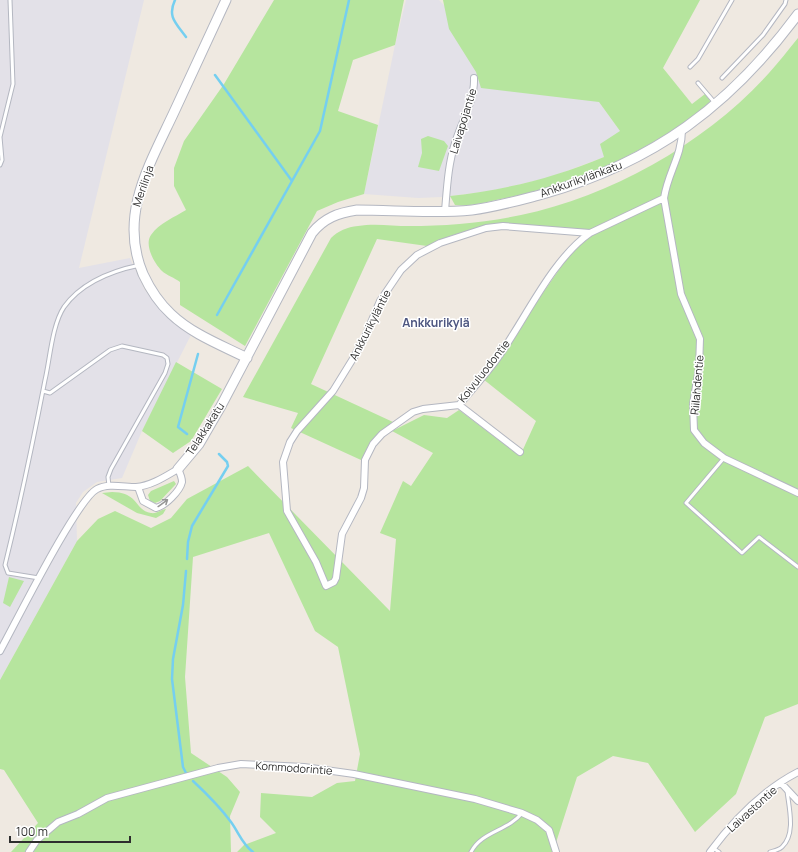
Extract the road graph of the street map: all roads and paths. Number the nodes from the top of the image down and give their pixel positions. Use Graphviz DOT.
graph roads {
  1 [pos="10,0"];
  2 [pos="226,0"];
  3 [pos="732,0"];
  4 [pos="786,0"];
  5 [pos="798,14"];
  6 [pos="690,67"];
  7 [pos="474,78"];
  8 [pos="722,78"];
  9 [pos="698,83"];
  10 [pos="716,104"];
  11 [pos="682,130"];
  12 [pos="0,165"];
  13 [pos="664,198"];
  14 [pos="356,210"];
  15 [pos="445,211"];
  16 [pos="590,233"];
  17 [pos="140,265"];
  18 [pos="247,358"];
  19 [pos="43,391"];
  20 [pos="459,405"];
  21 [pos="520,452"];
  22 [pos="724,458"];
  23 [pos="178,469"];
  24 [pos="110,486"];
  25 [pos="138,487"];
  26 [pos="798,493"];
  27 [pos="798,568"];
  28 [pos="40,578"];
  29 [pos="326,586"];
  30 [pos="0,651"];
  31 [pos="798,772"];
  32 [pos="781,783"];
  33 [pos="787,791"];
  34 [pos="798,802"];
  35 [pos="522,813"];
  36 [pos="714,851"];
  37 [pos="29,852"];
  38 [pos="471,852"];
  39 [pos="556,852"];
  40 [pos="770,852"];
  1 -- 12 [label="lane"];
  2 -- 17 [label="street, Merilinja"];
  3 -- 6 [label="lane"];
  4 -- 8 [label="lane"];
  5 -- 10 [label="street, Ankkurikylänkatu"];
  7 -- 15 [label="street, Laivapojantie"];
  9 -- 10 [label="lane"];
  10 -- 11 [label="street, Ankkurikylänkatu"];
  11 -- 13 [label="street, Riilahdentie"];
  11 -- 15 [label="street, Ankkurikylänkatu"];
  13 -- 16 [label="street, Ankkurikyläntie"];
  13 -- 22 [label="street, Riilahdentie"];
  14 -- 15 [label="street, Ankkurikylänkatu"];
  14 -- 18 [label="street, Telakkakatu"];
  16 -- 20 [label="street, Koivuluodontie"];
  16 -- 29 [label="street, Ankkurikyläntie"];
  17 -- 18 [label="street, Merilinja"];
  17 -- 19 [label="lane"];
  18 -- 23 [label="street, Telakkakatu"];
  19 -- 24 [label="lane"];
  19 -- 28 [label="lane"];
  20 -- 21 [label="street"];
  20 -- 29 [label="street, Koivuluodontie"];
  22 -- 26 [label="street, Riilahdentie"];
  22 -- 27 [label="lane"];
  23 -- 25 [label="street, Telakkakatu"];
  25 -- 23 [label="street, one-way"];
  24 -- 25 [label="street, Telakkakatu"];
  24 -- 28 [label="street, Telakkakatu"];
  28 -- 30 [label="street, Telakkakatu"];
  31 -- 32 [label="street, Laivastontie"];
  32 -- 33 [label="street"];
  32 -- 36 [label="street, Laivastontie"];
  33 -- 34 [label="street"];
  33 -- 40 [label="lane"];
  35 -- 37 [label="street, Kommodorintie"];
  35 -- 38 [label="lane"];
  35 -- 39 [label="street, Kommodorintie"];
}
